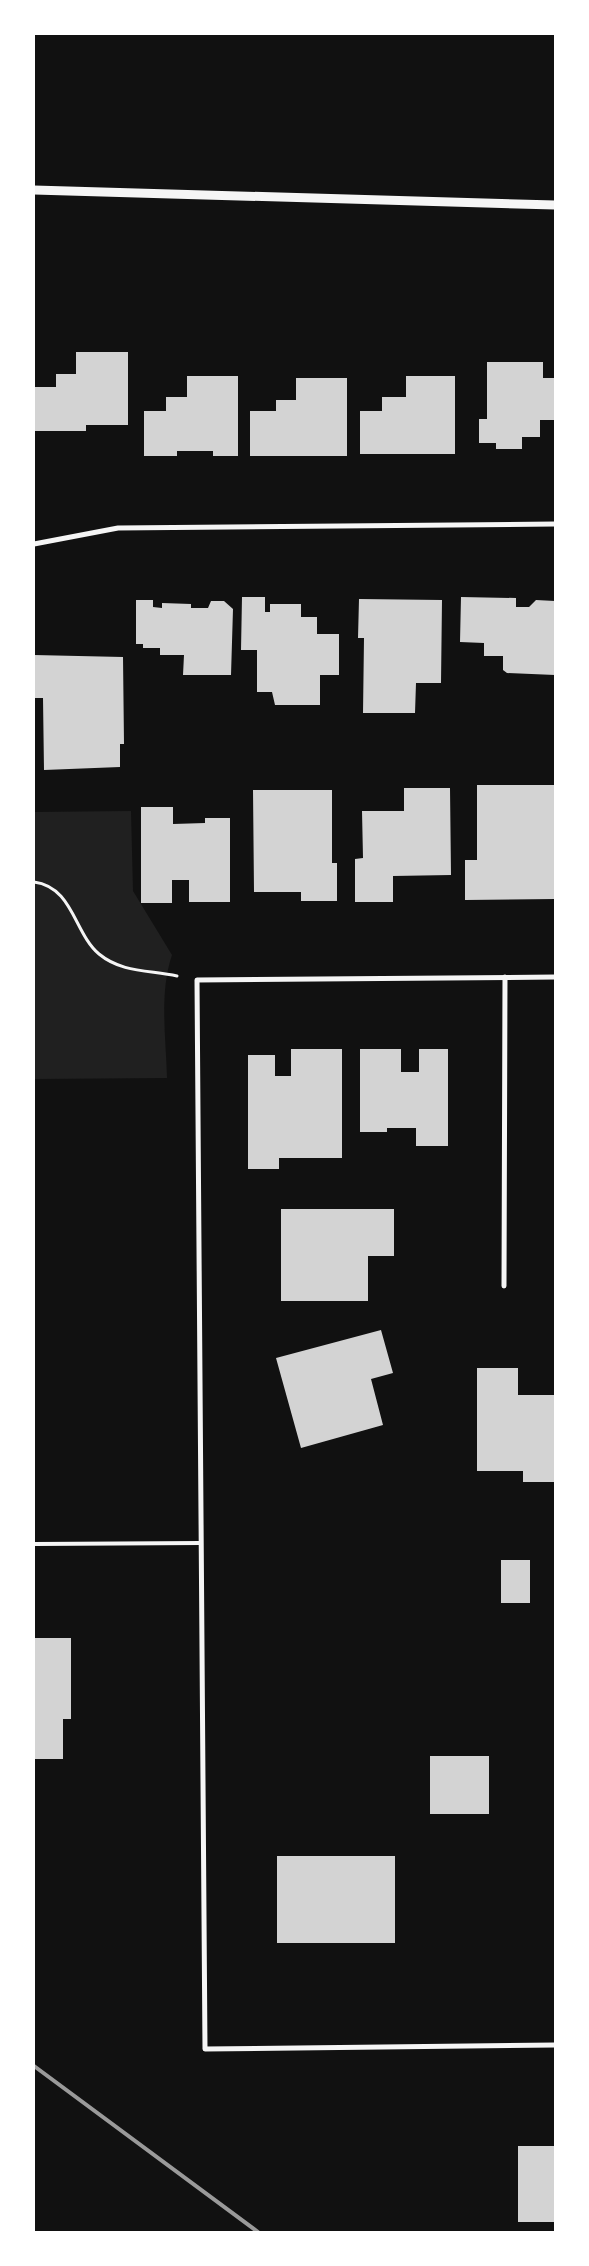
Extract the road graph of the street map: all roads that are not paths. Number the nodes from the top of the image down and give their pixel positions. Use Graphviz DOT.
graph roads {
  1 [pos="34,190"];
  2 [pos="555,204"];
  3 [pos="555,524"];
  4 [pos="34,544"];
  5 [pos="505,977"];
  6 [pos="555,977"];
  7 [pos="504,1286"];
  8 [pos="201,1543"];
  9 [pos="34,1544"];
  10 [pos="555,2046"];
  1 -- 2 [label="street"];
  3 -- 4 [label="street"];
  5 -- 6 [label="street"];
  5 -- 7 [label="street"];
  5 -- 8 [label="street"];
  8 -- 9 [label="lane"];
  8 -- 10 [label="street"];
}
